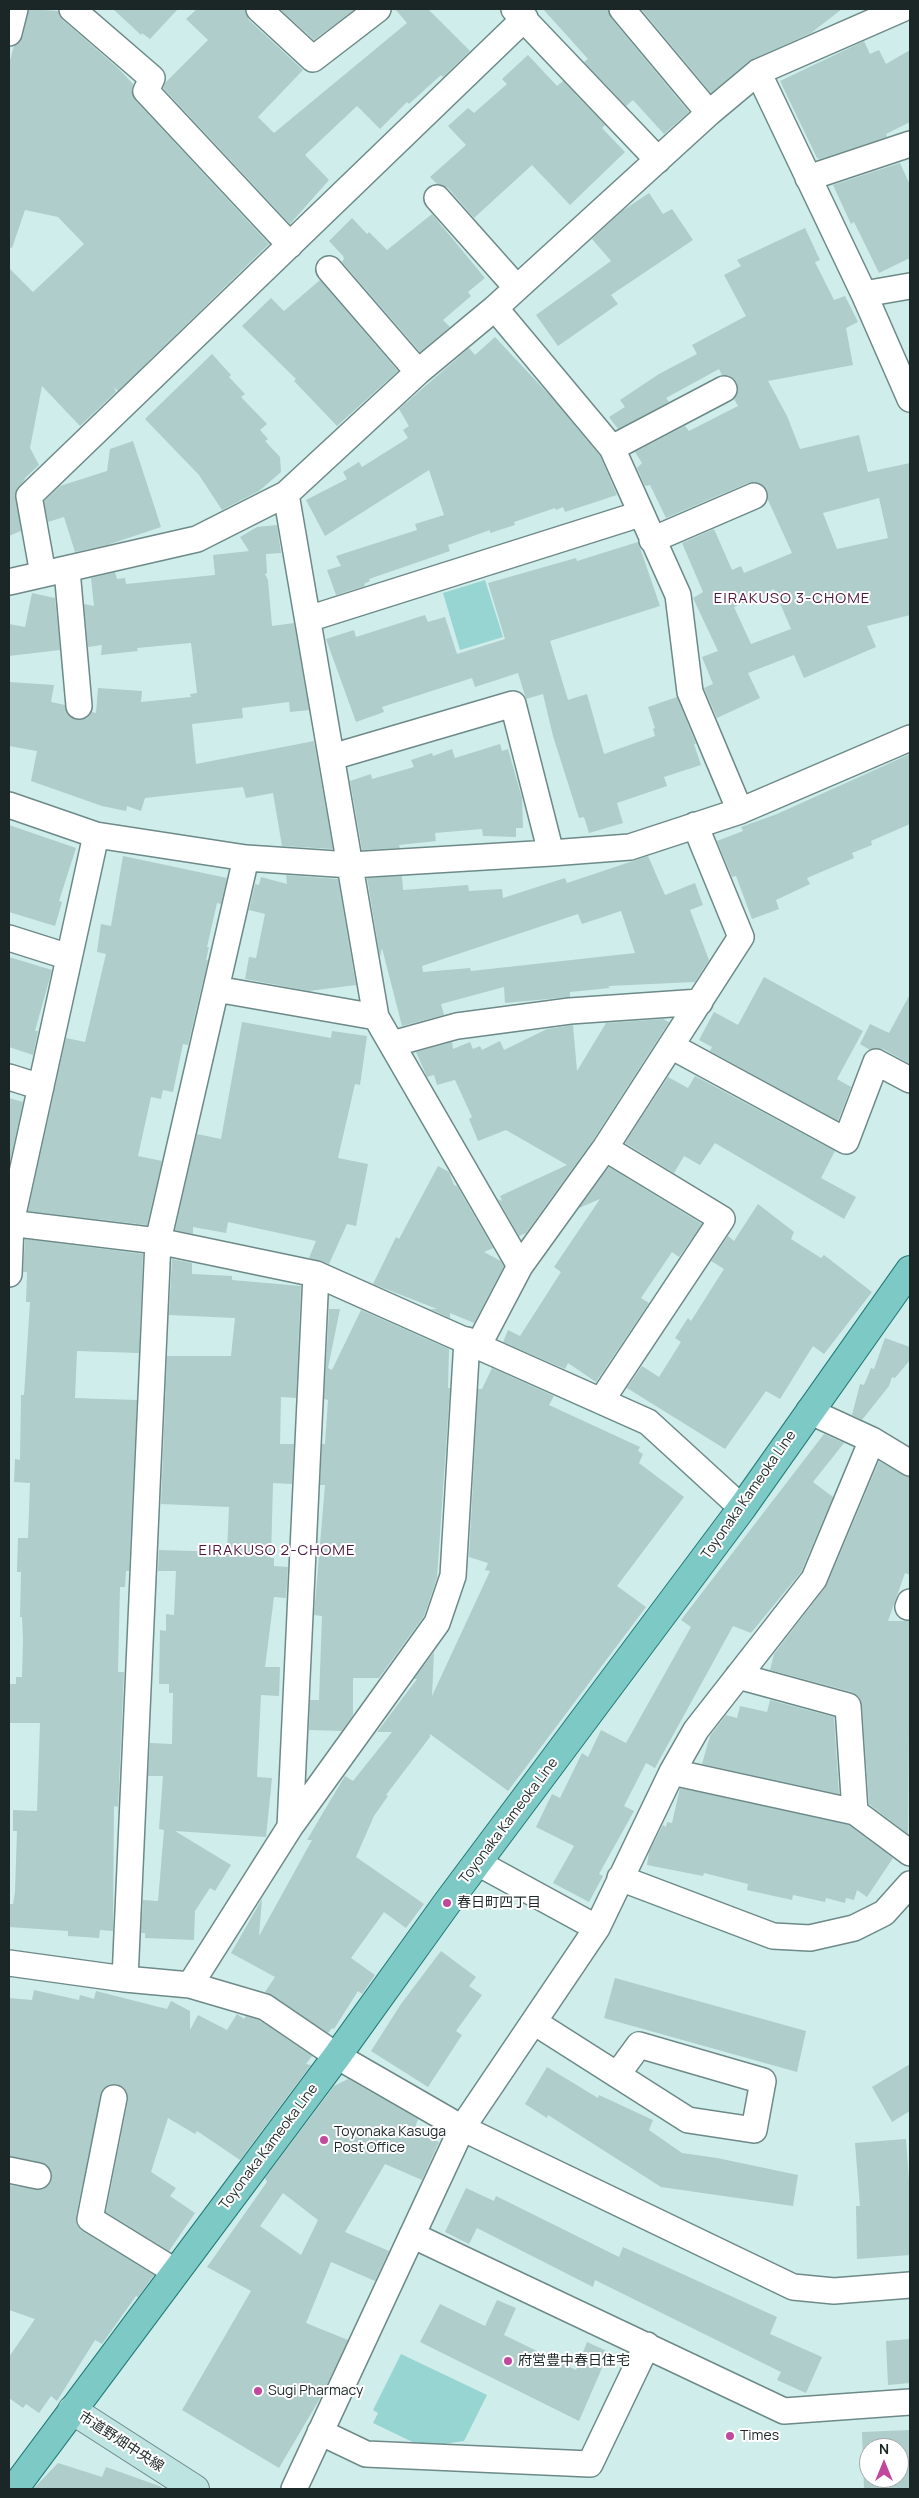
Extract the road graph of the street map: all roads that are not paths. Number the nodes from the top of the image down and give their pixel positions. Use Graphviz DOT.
graph roads {
  1 [pos="15,9"];
  2 [pos="72,9"];
  3 [pos="259,9"];
  4 [pos="378,9"];
  5 [pos="622,9"];
  6 [pos="902,9"];
  7 [pos="520,14"];
  8 [pos="864,15"];
  9 [pos="9,33"];
  10 [pos="758,72"];
  11 [pos="709,113"];
  12 [pos="910,144"];
  13 [pos="658,160"];
  14 [pos="808,178"];
  15 [pos="438,198"];
  16 [pos="290,245"];
  17 [pos="329,269"];
  18 [pos="910,286"];
  19 [pos="517,288"];
  20 [pos="864,294"];
  21 [pos="495,308"];
  22 [pos="418,372"];
  23 [pos="724,389"];
  24 [pos="910,399"];
  25 [pos="612,448"];
  26 [pos="286,494"];
  27 [pos="754,496"];
  28 [pos="640,514"];
  29 [pos="652,540"];
  30 [pos="67,570"];
  31 [pos="43,574"];
  32 [pos="9,582"];
  33 [pos="308,619"];
  34 [pos="79,706"];
  35 [pos="910,738"];
  36 [pos="332,757"];
  37 [pos="9,806"];
  38 [pos="740,811"];
  39 [pos="695,825"];
  40 [pos="96,835"];
  41 [pos="551,853"];
  42 [pos="246,858"];
  43 [pos="351,865"];
  44 [pos="9,938"];
  45 [pos="70,957"];
  46 [pos="216,989"];
  47 [pos="700,1002"];
  48 [pos="376,1017"];
  49 [pos="392,1044"];
  50 [pos="671,1046"];
  51 [pos="9,1077"];
  52 [pos="910,1080"];
  53 [pos="41,1087"];
  54 [pos="605,1148"];
  55 [pos="10,1223"];
  56 [pos="158,1241"];
  57 [pos="520,1266"];
  58 [pos="910,1270"];
  59 [pos="9,1274"];
  60 [pos="316,1274"];
  61 [pos="472,1343"];
  62 [pos="601,1401"];
  63 [pos="809,1411"];
  64 [pos="872,1440"];
  65 [pos="910,1463"];
  66 [pos="742,1508"];
  67 [pos="738,1676"];
  68 [pos="672,1772"];
  69 [pos="855,1812"];
  70 [pos="290,1827"];
  71 [pos="910,1853"];
  72 [pos="478,1863"];
  73 [pos="620,1878"];
  74 [pos="910,1884"];
  75 [pos="597,1928"];
  76 [pos="9,1963"];
  77 [pos="125,1979"];
  78 [pos="190,1986"];
  79 [pos="534,2022"];
  80 [pos="337,2056"];
  81 [pos="617,2075"];
  82 [pos="114,2098"];
  83 [pos="462,2128"];
  84 [pos="9,2170"];
  85 [pos="38,2176"];
  86 [pos="412,2235"];
  87 [pos="176,2272"];
  88 [pos="910,2285"];
  89 [pos="647,2345"];
  90 [pos="910,2402"];
  91 [pos="72,2410"];
  92 [pos="320,2432"];
  93 [pos="14,2489"];
  94 [pos="195,2489"];
  95 [pos="294,2489"];
  1 -- 9 [label="street"];
  2 -- 16 [label="street"];
  3 -- 4 [label="street"];
  5 -- 11 [label="street"];
  6 -- 8 [label="street"];
  7 -- 13 [label="street"];
  7 -- 16 [label="street"];
  8 -- 10 [label="street"];
  10 -- 11 [label="street"];
  10 -- 14 [label="street"];
  11 -- 13 [label="street"];
  12 -- 14 [label="street"];
  13 -- 19 [label="street"];
  14 -- 20 [label="street"];
  15 -- 19 [label="street"];
  16 -- 31 [label="street"];
  17 -- 22 [label="street"];
  18 -- 20 [label="street"];
  19 -- 21 [label="street"];
  20 -- 24 [label="street"];
  21 -- 22 [label="street"];
  21 -- 25 [label="street"];
  22 -- 26 [label="street"];
  23 -- 25 [label="street"];
  25 -- 28 [label="street"];
  26 -- 30 [label="street"];
  26 -- 33 [label="street"];
  27 -- 29 [label="street"];
  28 -- 29 [label="street"];
  28 -- 33 [label="street"];
  29 -- 38 [label="street"];
  30 -- 31 [label="street"];
  30 -- 34 [label="street"];
  31 -- 32 [label="street"];
  33 -- 36 [label="street"];
  35 -- 38 [label="street"];
  36 -- 41 [label="street"];
  36 -- 43 [label="street"];
  37 -- 40 [label="street"];
  38 -- 39 [label="street"];
  39 -- 41 [label="street"];
  39 -- 47 [label="street"];
  40 -- 42 [label="street"];
  40 -- 45 [label="street"];
  41 -- 43 [label="street"];
  42 -- 43 [label="street"];
  42 -- 46 [label="street"];
  43 -- 48 [label="street"];
  44 -- 45 [label="street"];
  45 -- 53 [label="street"];
  46 -- 48 [label="street"];
  46 -- 56 [label="street"];
  47 -- 49 [label="street"];
  47 -- 50 [label="street"];
  48 -- 49 [label="street"];
  49 -- 57 [label="street"];
  50 -- 52 [label="street"];
  50 -- 54 [label="street"];
  51 -- 53 [label="street"];
  53 -- 55 [label="street"];
  54 -- 57 [label="street"];
  54 -- 62 [label="street"];
  55 -- 56 [label="street"];
  55 -- 59 [label="street"];
  56 -- 60 [label="street"];
  56 -- 77 [label="street"];
  57 -- 61 [label="street"];
  58 -- 63 [label="main road, Toyonaka Kameoka Line"];
  60 -- 61 [label="street"];
  60 -- 70 [label="street"];
  61 -- 62 [label="street"];
  61 -- 70 [label="street"];
  62 -- 66 [label="street"];
  63 -- 64 [label="street"];
  63 -- 66 [label="main road, Toyonaka Kameoka Line"];
  64 -- 65 [label="street"];
  64 -- 67 [label="street"];
  66 -- 72 [label="main road, Toyonaka Kameoka Line"];
  67 -- 68 [label="street"];
  67 -- 69 [label="street"];
  68 -- 69 [label="street"];
  68 -- 73 [label="street"];
  69 -- 71 [label="street"];
  70 -- 78 [label="street"];
  72 -- 75 [label="street"];
  72 -- 80 [label="main road, Toyonaka Kameoka Line"];
  73 -- 74 [label="street"];
  73 -- 75 [label="street"];
  75 -- 79 [label="street"];
  76 -- 77 [label="street"];
  77 -- 78 [label="street"];
  78 -- 80 [label="street"];
  79 -- 81 [label="street"];
  79 -- 83 [label="street"];
  80 -- 83 [label="street"];
  80 -- 87 [label="main road, Toyonaka Kameoka Line"];
  81 -- 81 [label="street"];
  82 -- 87 [label="street"];
  83 -- 86 [label="street"];
  83 -- 88 [label="street"];
  84 -- 85 [label="street"];
  86 -- 89 [label="street"];
  86 -- 92 [label="street"];
  87 -- 91 [label="main road, Toyonaka Kameoka Line"];
  89 -- 90 [label="street"];
  89 -- 92 [label="street"];
  91 -- 93 [label="main road, Toyonaka Kameoka Line"];
  91 -- 94 [label="street, 市道野畑中央線"];
  92 -- 95 [label="street"];
}
